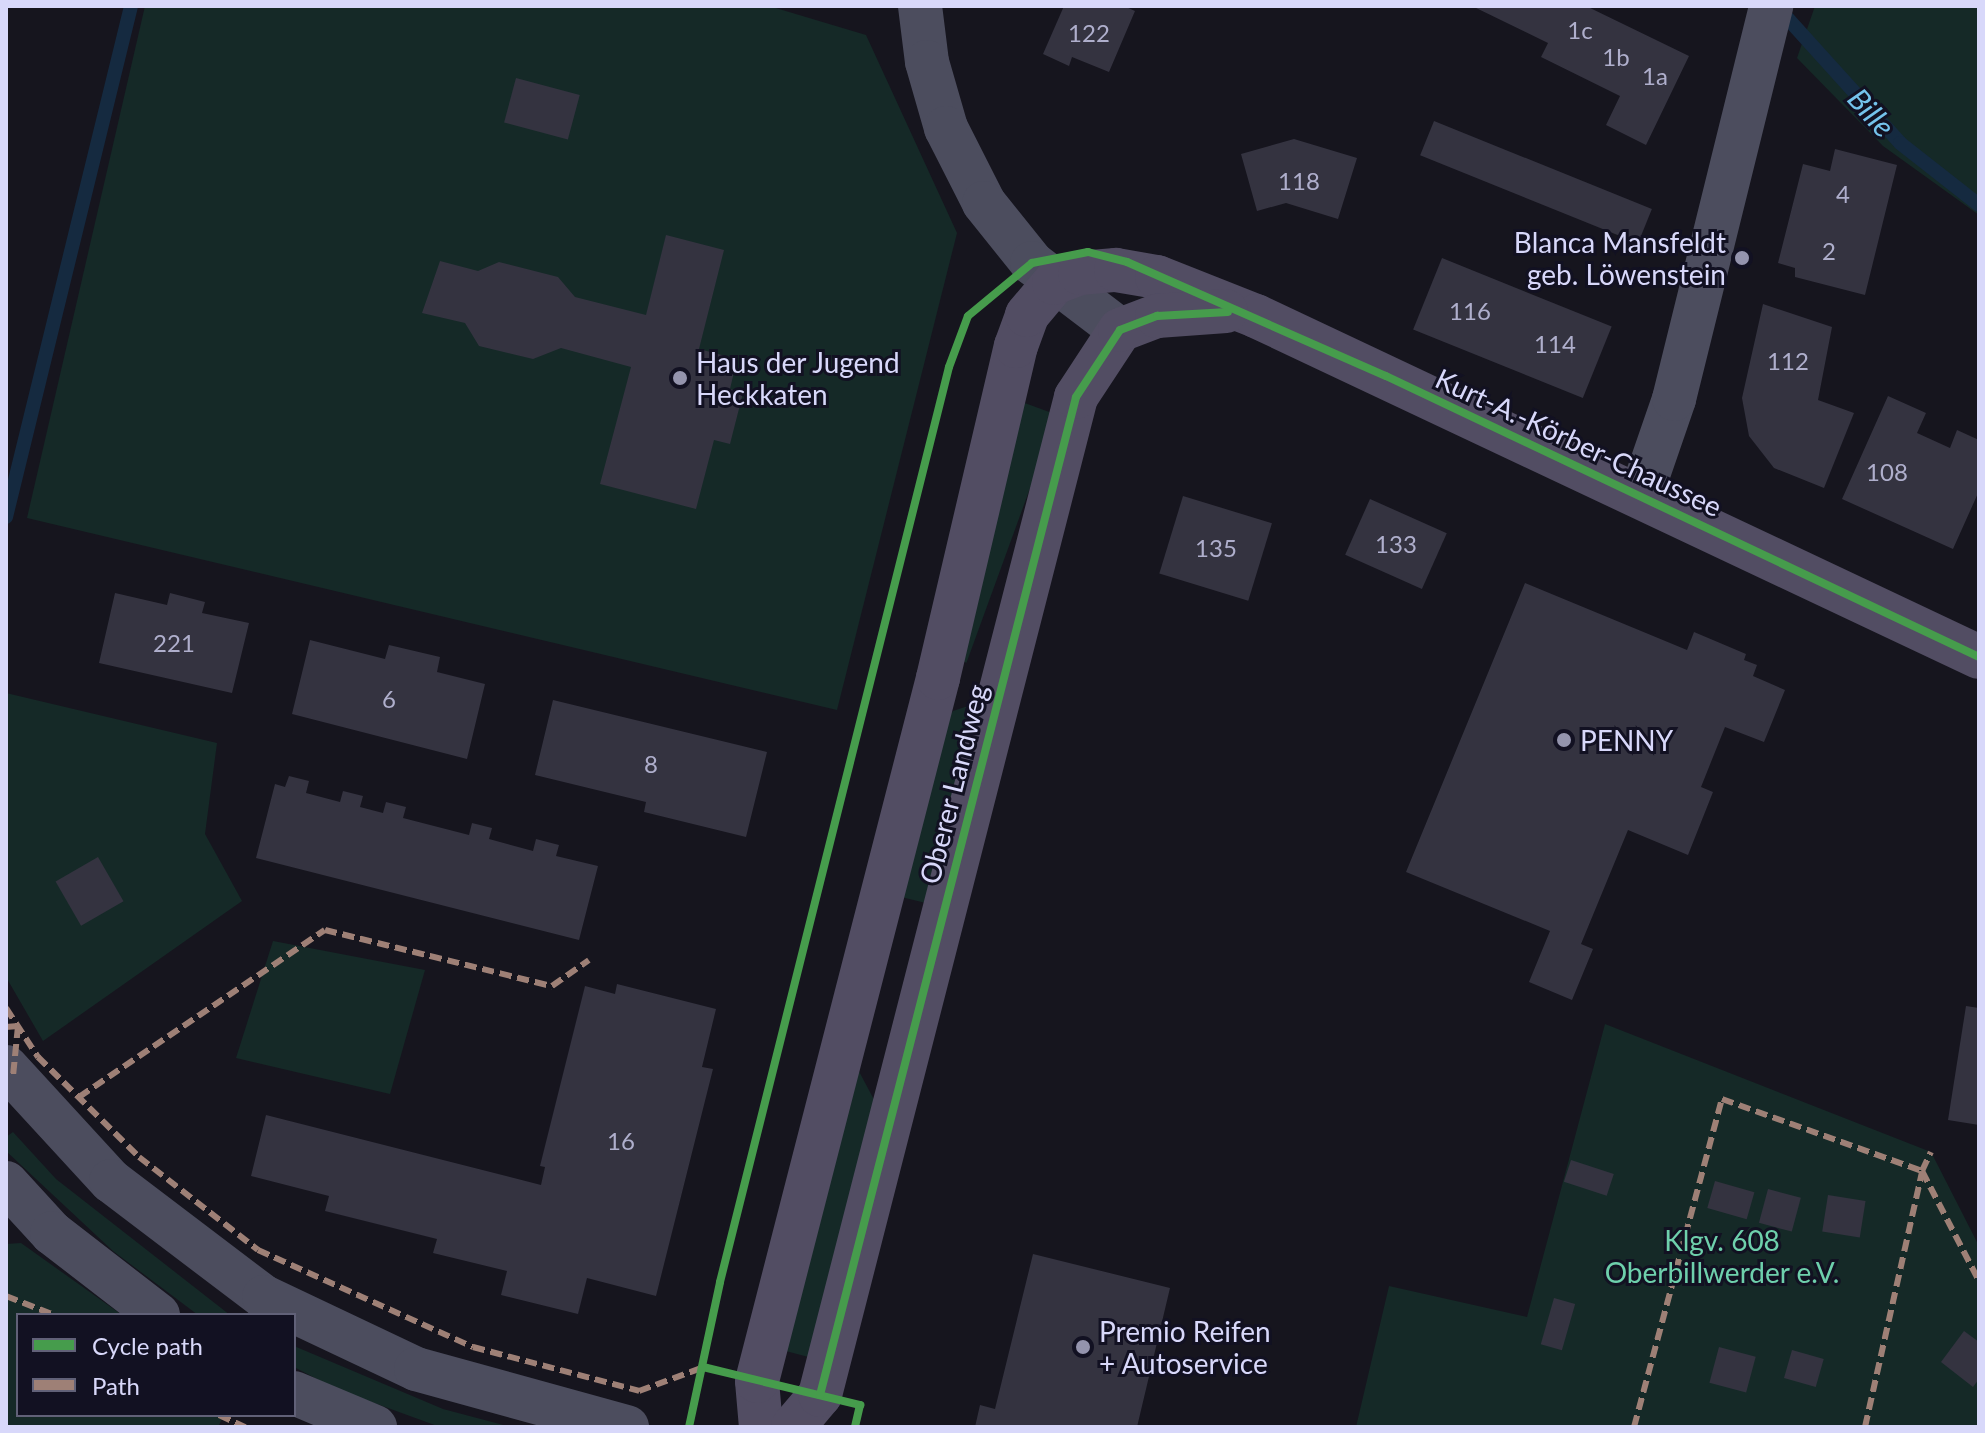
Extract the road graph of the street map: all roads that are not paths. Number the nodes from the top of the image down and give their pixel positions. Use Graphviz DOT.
graph roads {
  1 [pos="920,6"];
  2 [pos="1765,22"];
  3 [pos="1054,283"];
  4 [pos="1256,316"];
  5 [pos="1120,330"];
  6 [pos="1641,495"];
  7 [pos="1979,657"];
  8 [pos="938,678"];
  9 [pos="989,734"];
  10 [pos="846,1036"];
  11 [pos="8,1075"];
  12 [pos="899,1087"];
  13 [pos="6,1183"];
  14 [pos="155,1313"];
  15 [pos="296,1394"];
  16 [pos="375,1427"];
  17 [pos="627,1427"];
  18 [pos="761,1427"];
  19 [pos="793,1427"];
  1 -- 3 [label="street"];
  2 -- 6 [label="street"];
  3 -- 4 [label="main road, Kurt-A.-Körber-Chaussee"];
  3 -- 5 [label="street"];
  3 -- 8 [label="main road, Oberer Landweg"];
  4 -- 5 [label="main road"];
  4 -- 6 [label="main road, Kurt-A.-Körber-Chaussee"];
  5 -- 9 [label="main road, Oberer Landweg"];
  6 -- 7 [label="main road, Kurt-A.-Körber-Chaussee"];
  8 -- 9 [label="main road"];
  8 -- 10 [label="main road, Oberer Landweg"];
  9 -- 12 [label="main road, Oberer Landweg"];
  10 -- 12 [label="main road"];
  10 -- 18 [label="main road, Oberer Landweg"];
  11 -- 17 [label="street"];
  12 -- 19 [label="main road, Oberer Landweg"];
  13 -- 14 [label="street"];
  15 -- 16 [label="street"];
}
